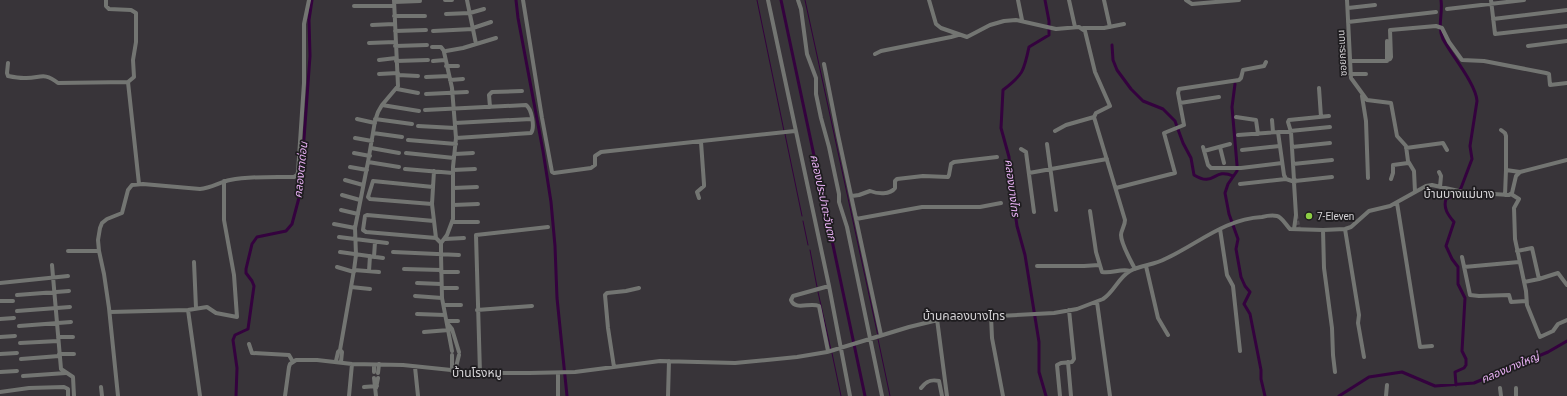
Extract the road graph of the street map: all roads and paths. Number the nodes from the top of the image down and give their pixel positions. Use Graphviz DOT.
graph roads {
  1 [pos="106,0"];
  2 [pos="309,0"];
  3 [pos="445,0"];
  4 [pos="452,0"];
  5 [pos="467,0"];
  6 [pos="522,0"];
  7 [pos="768,0"];
  8 [pos="798,0"];
  9 [pos="929,0"];
  10 [pos="1018,0"];
  11 [pos="1069,0"];
  12 [pos="1104,0"];
  13 [pos="1186,0"];
  14 [pos="1239,0"];
  15 [pos="1347,0"];
  16 [pos="1524,0"];
  17 [pos="412,1"];
  18 [pos="420,1"];
  19 [pos="1491,2"];
  20 [pos="394,3"];
  21 [pos="1375,4"];
  22 [pos="354,6"];
  23 [pos="1348,8"];
  24 [pos="484,9"];
  25 [pos="1447,9"];
  26 [pos="1567,10"];
  27 [pos="1436,12"];
  28 [pos="470,13"];
  29 [pos="446,14"];
  30 [pos="394,16"];
  31 [pos="425,16"];
  32 [pos="1493,19"];
  33 [pos="1022,20"];
  34 [pos="491,22"];
  35 [pos="1348,22"];
  36 [pos="394,24"];
  37 [pos="1124,24"];
  38 [pos="372,25"];
  39 [pos="1567,26"];
  40 [pos="1076,27"];
  41 [pos="1110,27"];
  42 [pos="473,28"];
  43 [pos="1083,28"];
  44 [pos="426,30"];
  45 [pos="395,31"];
  46 [pos="433,31"];
  47 [pos="958,35"];
  48 [pos="496,38"];
  49 [pos="1387,40"];
  50 [pos="1567,41"];
  51 [pos="369,44"];
  52 [pos="395,44"];
  53 [pos="476,44"];
  54 [pos="427,45"];
  55 [pos="1528,46"];
  56 [pos="432,47"];
  57 [pos="444,51"];
  58 [pos="875,54"];
  59 [pos="396,59"];
  60 [pos="379,60"];
  61 [pos="445,60"];
  62 [pos="1388,60"];
  63 [pos="1350,61"];
  64 [pos="1266,62"];
  65 [pos="8,63"];
  66 [pos="824,64"];
  67 [pos="446,66"];
  68 [pos="458,66"];
  69 [pos="378,74"];
  70 [pos="398,74"];
  71 [pos="1350,74"];
  72 [pos="1366,74"];
  73 [pos="418,76"];
  74 [pos="426,77"];
  75 [pos="450,78"];
  76 [pos="463,79"];
  77 [pos="128,82"];
  78 [pos="1567,83"];
  79 [pos="1319,88"];
  80 [pos="397,89"];
  81 [pos="522,91"];
  82 [pos="467,92"];
  83 [pos="418,93"];
  84 [pos="453,93"];
  85 [pos="426,94"];
  86 [pos="1362,95"];
  87 [pos="1219,97"];
  88 [pos="1180,103"];
  89 [pos="382,105"];
  90 [pos="490,107"];
  91 [pos="454,109"];
  92 [pos="425,110"];
  93 [pos="419,111"];
  94 [pos="1330,116"];
  95 [pos="1094,117"];
  96 [pos="1236,117"];
  97 [pos="1321,117"];
  98 [pos="531,119"];
  99 [pos="357,120"];
  100 [pos="1272,120"];
  101 [pos="375,121"];
  102 [pos="455,123"];
  103 [pos="412,124"];
  104 [pos="418,126"];
  105 [pos="1330,127"];
  106 [pos="455,128"];
  107 [pos="1501,130"];
  108 [pos="795,131"];
  109 [pos="1055,131"];
  110 [pos="1290,131"];
  111 [pos="1273,132"];
  112 [pos="1278,132"];
  113 [pos="373,133"];
  114 [pos="1258,134"];
  115 [pos="1238,135"];
  116 [pos="402,137"];
  117 [pos="355,138"];
  118 [pos="456,138"];
  119 [pos="408,140"];
  120 [pos="372,141"];
  121 [pos="701,142"];
  122 [pos="1330,143"];
  123 [pos="456,144"];
  124 [pos="1047,144"];
  125 [pos="1230,144"];
  126 [pos="1280,146"];
  127 [pos="1220,147"];
  128 [pos="1292,147"];
  129 [pos="371,148"];
  130 [pos="1406,148"];
  131 [pos="1021,150"];
  132 [pos="1242,150"];
  133 [pos="1447,150"];
  134 [pos="354,153"];
  135 [pos="399,153"];
  136 [pos="406,153"];
  137 [pos="473,153"];
  138 [pos="370,156"];
  139 [pos="454,156"];
  140 [pos="997,158"];
  141 [pos="1107,159"];
  142 [pos="1332,160"];
  143 [pos="1567,160"];
  144 [pos="368,162"];
  145 [pos="1224,163"];
  146 [pos="1282,163"];
  147 [pos="1408,163"];
  148 [pos="1293,164"];
  149 [pos="350,167"];
  150 [pos="399,167"];
  151 [pos="405,169"];
  152 [pos="475,169"];
  153 [pos="1051,169"];
  154 [pos="367,170"];
  155 [pos="1506,170"];
  156 [pos="434,171"];
  157 [pos="453,172"];
  158 [pos="1439,172"];
  159 [pos="1520,172"];
  160 [pos="1029,173"];
  161 [pos="1332,177"];
  162 [pos="1368,178"];
  163 [pos="1286,179"];
  164 [pos="1391,179"];
  165 [pos="345,180"];
  166 [pos="224,181"];
  167 [pos="1294,181"];
  168 [pos="139,184"];
  169 [pos="1240,184"];
  170 [pos="363,185"];
  171 [pos="477,187"];
  172 [pos="1440,187"];
  173 [pos="433,188"];
  174 [pos="453,188"];
  175 [pos="1116,188"];
  176 [pos="1415,192"];
  177 [pos="1511,194"];
  178 [pos="342,195"];
  179 [pos="1505,195"];
  180 [pos="852,196"];
  181 [pos="699,198"];
  182 [pos="360,200"];
  183 [pos="1001,203"];
  184 [pos="1397,203"];
  185 [pos="432,204"];
  186 [pos="478,204"];
  187 [pos="453,205"];
  188 [pos="341,210"];
  189 [pos="1056,210"];
  190 [pos="1090,211"];
  191 [pos="1034,212"];
  192 [pos="358,214"];
  193 [pos="856,219"];
  194 [pos="434,221"];
  195 [pos="452,222"];
  196 [pos="478,222"];
  197 [pos="334,224"];
  198 [pos="548,227"];
  199 [pos="355,228"];
  200 [pos="1220,229"];
  201 [pos="1294,229"];
  202 [pos="1345,229"];
  203 [pos="1323,230"];
  204 [pos="339,237"];
  205 [pos="436,238"];
  206 [pos="464,238"];
  207 [pos="355,239"];
  208 [pos="445,239"];
  209 [pos="375,242"];
  210 [pos="387,243"];
  211 [pos="441,243"];
  212 [pos="68,251"];
  213 [pos="99,251"];
  214 [pos="1517,251"];
  215 [pos="340,252"];
  216 [pos="393,252"];
  217 [pos="356,255"];
  218 [pos="441,255"];
  219 [pos="459,255"];
  220 [pos="372,257"];
  221 [pos="1462,257"];
  222 [pos="383,258"];
  223 [pos="194,262"];
  224 [pos="1520,262"];
  225 [pos="52,264"];
  226 [pos="1099,265"];
  227 [pos="1037,266"];
  228 [pos="1146,266"];
  229 [pos="337,267"];
  230 [pos="1464,267"];
  231 [pos="404,269"];
  232 [pos="1133,270"];
  233 [pos="354,271"];
  234 [pos="369,271"];
  235 [pos="441,271"];
  236 [pos="378,272"];
  237 [pos="458,272"];
  238 [pos="68,276"];
  239 [pos="53,277"];
  240 [pos="1539,279"];
  241 [pos="1524,282"];
  242 [pos="0,283"];
  243 [pos="417,283"];
  244 [pos="1567,285"];
  245 [pos="351,286"];
  246 [pos="441,286"];
  247 [pos="829,286"];
  248 [pos="457,288"];
  249 [pos="639,288"];
  250 [pos="370,289"];
  251 [pos="69,291"];
  252 [pos="54,292"];
  253 [pos="17,295"];
  254 [pos="415,296"];
  255 [pos="442,298"];
  256 [pos="0,301"];
  257 [pos="13,301"];
  258 [pos="1526,301"];
  259 [pos="1097,302"];
  260 [pos="444,305"];
  261 [pos="461,305"];
  262 [pos="532,306"];
  263 [pos="70,307"];
  264 [pos="56,308"];
  265 [pos="196,308"];
  266 [pos="188,310"];
  267 [pos="477,310"];
  268 [pos="1069,310"];
  269 [pos="16,311"];
  270 [pos="110,312"];
  271 [pos="417,314"];
  272 [pos="445,315"];
  273 [pos="991,316"];
  274 [pos="14,318"];
  275 [pos="0,319"];
  276 [pos="937,319"];
  277 [pos="1567,320"];
  278 [pos="458,321"];
  279 [pos="71,322"];
  280 [pos="447,322"];
  281 [pos="57,323"];
  282 [pos="19,326"];
  283 [pos="450,330"];
  284 [pos="424,332"];
  285 [pos="1168,335"];
  286 [pos="15,336"];
  287 [pos="879,336"];
  288 [pos="0,337"];
  289 [pos="73,337"];
  290 [pos="58,339"];
  291 [pos="870,339"];
  292 [pos="20,342"];
  293 [pos="249,344"];
  294 [pos="1432,346"];
  295 [pos="841,348"];
  296 [pos="830,351"];
  297 [pos="1240,351"];
  298 [pos="17,353"];
  299 [pos="0,354"];
  300 [pos="74,354"];
  301 [pos="59,355"];
  302 [pos="1364,357"];
  303 [pos="21,359"];
  304 [pos="669,361"];
  305 [pos="292,362"];
  306 [pos="338,362"];
  307 [pos="1068,362"];
  308 [pos="352,364"];
  309 [pos="376,365"];
  310 [pos="415,367"];
  311 [pos="614,367"];
  312 [pos="17,370"];
  313 [pos="454,371"];
  314 [pos="0,372"];
  315 [pos="1335,372"];
  316 [pos="66,373"];
  317 [pos="480,373"];
  318 [pos="560,373"];
  319 [pos="23,376"];
  320 [pos="1387,385"];
  321 [pos="101,387"];
  322 [pos="364,387"];
  323 [pos="375,388"];
  324 [pos="921,388"];
  325 [pos="1500,388"];
  326 [pos="1516,388"];
  327 [pos="0,392"];
  328 [pos="68,396"];
  329 [pos="74,396"];
  330 [pos="102,396"];
  331 [pos="118,396"];
  332 [pos="200,396"];
  333 [pos="285,396"];
  334 [pos="349,396"];
  335 [pos="376,396"];
  336 [pos="418,396"];
  337 [pos="558,396"];
  338 [pos="668,396"];
  339 [pos="850,396"];
  340 [pos="882,396"];
  341 [pos="942,396"];
  342 [pos="946,396"];
  343 [pos="1003,396"];
  344 [pos="1060,396"];
  345 [pos="1071,396"];
  346 [pos="1110,396"];
  347 [pos="1386,396"];
  348 [pos="1501,396"];
  349 [pos="1516,396"];
  1 -- 77 [label="street"];
  2 -- 166 [label="street"];
  3 -- 4 [label="street"];
  5 -- 28 [label="street"];
  6 -- 121 [label="street"];
  7 -- 108 [label="street"];
  8 -- 291 [label="street"];
  9 -- 47 [label="street"];
  10 -- 33 [label="street"];
  11 -- 40 [label="street"];
  12 -- 41 [label="street"];
  13 -- 14 [label="street"];
  15 -- 23 [label="street, ซอยกระเบน"];
  16 -- 19 [label="street"];
  17 -- 18 [label="street"];
  17 -- 20 [label="street"];
  19 -- 25 [label="street"];
  19 -- 32 [label="street"];
  20 -- 22 [label="street"];
  20 -- 30 [label="street"];
  21 -- 23 [label="street"];
  23 -- 35 [label="street, ซอยกระเบน"];
  24 -- 28 [label="street"];
  26 -- 32 [label="street"];
  27 -- 35 [label="street"];
  28 -- 29 [label="street"];
  28 -- 42 [label="street"];
  30 -- 31 [label="street"];
  30 -- 36 [label="street"];
  32 -- 39 [label="street"];
  33 -- 40 [label="street"];
  33 -- 47 [label="street"];
  34 -- 42 [label="street"];
  35 -- 63 [label="street, ซอยกระเบน"];
  36 -- 38 [label="street"];
  36 -- 45 [label="street"];
  37 -- 41 [label="street"];
  40 -- 43 [label="street"];
  41 -- 43 [label="street"];
  42 -- 46 [label="street"];
  42 -- 53 [label="street"];
  43 -- 95 [label="street"];
  44 -- 45 [label="street"];
  45 -- 52 [label="street"];
  47 -- 58 [label="street"];
  48 -- 53 [label="street"];
  49 -- 62 [label="street"];
  50 -- 55 [label="street"];
  51 -- 52 [label="street"];
  52 -- 54 [label="street"];
  52 -- 59 [label="street"];
  53 -- 57 [label="street"];
  56 -- 57 [label="street"];
  57 -- 61 [label="street"];
  59 -- 60 [label="street"];
  59 -- 61 [label="street"];
  59 -- 70 [label="street"];
  61 -- 67 [label="street"];
  62 -- 63 [label="street"];
  62 -- 78 [label="street"];
  63 -- 71 [label="street, ซอยกระเบน"];
  64 -- 88 [label="street"];
  65 -- 77 [label="street"];
  66 -- 180 [label="street"];
  67 -- 68 [label="street"];
  67 -- 75 [label="street"];
  69 -- 70 [label="street"];
  70 -- 73 [label="street"];
  70 -- 80 [label="street"];
  71 -- 72 [label="street"];
  71 -- 86 [label="street, ซอยกระเบน"];
  74 -- 75 [label="street"];
  75 -- 76 [label="street"];
  75 -- 84 [label="street"];
  77 -- 168 [label="street"];
  79 -- 97 [label="street"];
  80 -- 83 [label="street"];
  80 -- 89 [label="street"];
  81 -- 90 [label="street"];
  82 -- 84 [label="street"];
  84 -- 85 [label="street"];
  84 -- 91 [label="street"];
  86 -- 130 [label="street"];
  86 -- 162 [label="street"];
  87 -- 88 [label="street"];
  88 -- 175 [label="street"];
  89 -- 93 [label="street"];
  89 -- 101 [label="street"];
  90 -- 91 [label="street"];
  90 -- 98 [label="street"];
  91 -- 92 [label="street"];
  91 -- 102 [label="street"];
  94 -- 97 [label="street"];
  95 -- 109 [label="street"];
  95 -- 141 [label="street"];
  96 -- 114 [label="street"];
  97 -- 110 [label="street"];
  98 -- 102 [label="street"];
  98 -- 118 [label="street"];
  99 -- 101 [label="street"];
  100 -- 111 [label="street"];
  101 -- 103 [label="street"];
  101 -- 113 [label="street"];
  102 -- 106 [label="street"];
  104 -- 106 [label="street"];
  105 -- 110 [label="street"];
  106 -- 118 [label="street"];
  107 -- 155 [label="street"];
  108 -- 121 [label="street"];
  108 -- 247 [label="street"];
  110 -- 112 [label="street"];
  110 -- 128 [label="street"];
  111 -- 112 [label="street"];
  111 -- 114 [label="street"];
  112 -- 126 [label="street"];
  113 -- 116 [label="street"];
  113 -- 120 [label="street"];
  114 -- 115 [label="street"];
  117 -- 120 [label="street"];
  118 -- 123 [label="street"];
  119 -- 123 [label="street"];
  120 -- 129 [label="street"];
  121 -- 181 [label="street"];
  122 -- 128 [label="street"];
  123 -- 139 [label="street"];
  124 -- 153 [label="street"];
  125 -- 127 [label="street"];
  126 -- 132 [label="street"];
  126 -- 146 [label="street"];
  127 -- 145 [label="street"];
  127 -- 146 [label="street"];
  128 -- 148 [label="street"];
  129 -- 135 [label="street"];
  129 -- 138 [label="street"];
  130 -- 133 [label="street"];
  130 -- 147 [label="street"];
  131 -- 160 [label="street"];
  134 -- 138 [label="street"];
  136 -- 139 [label="street"];
  137 -- 139 [label="street"];
  138 -- 144 [label="street"];
  139 -- 157 [label="street"];
  140 -- 180 [label="street"];
  141 -- 153 [label="street"];
  141 -- 175 [label="street"];
  142 -- 148 [label="street"];
  143 -- 159 [label="street"];
  144 -- 150 [label="street"];
  144 -- 154 [label="street"];
  146 -- 163 [label="street"];
  147 -- 164 [label="street"];
  147 -- 176 [label="street"];
  148 -- 167 [label="street"];
  149 -- 154 [label="street"];
  151 -- 156 [label="street"];
  152 -- 157 [label="street"];
  153 -- 160 [label="street"];
  153 -- 189 [label="street"];
  154 -- 170 [label="street"];
  155 -- 159 [label="street"];
  155 -- 179 [label="street"];
  156 -- 157 [label="street"];
  156 -- 173 [label="street"];
  157 -- 174 [label="street"];
  158 -- 172 [label="street"];
  159 -- 177 [label="street"];
  160 -- 191 [label="street"];
  161 -- 167 [label="street"];
  163 -- 167 [label="street"];
  163 -- 169 [label="street"];
  165 -- 170 [label="street"];
  166 -- 168 [label="street"];
  166 -- 265 [label="street"];
  167 -- 201 [label="street"];
  168 -- 213 [label="street"];
  170 -- 182 [label="street"];
  171 -- 174 [label="street"];
  172 -- 176 [label="street"];
  172 -- 179 [label="street"];
  173 -- 185 [label="street"];
  173 -- 185 [label="street"];
  174 -- 187 [label="street"];
  175 -- 232 [label="street"];
  176 -- 184 [label="street"];
  177 -- 179 [label="street"];
  177 -- 214 [label="street"];
  178 -- 182 [label="street"];
  180 -- 193 [label="street"];
  182 -- 192 [label="street"];
  183 -- 193 [label="street"];
  184 -- 202 [label="street"];
  184 -- 294 [label="street"];
  185 -- 194 [label="street"];
  186 -- 187 [label="street"];
  187 -- 195 [label="street"];
  188 -- 192 [label="street"];
  190 -- 226 [label="street"];
  192 -- 199 [label="street"];
  193 -- 287 [label="street"];
  194 -- 205 [label="street"];
  194 -- 205 [label="street"];
  195 -- 196 [label="street"];
  195 -- 208 [label="street"];
  197 -- 199 [label="street"];
  198 -- 267 [label="street"];
  199 -- 207 [label="street"];
  200 -- 201 [label="street"];
  200 -- 228 [label="street"];
  200 -- 297 [label="street"];
  201 -- 203 [label="street"];
  202 -- 203 [label="street"];
  202 -- 302 [label="street"];
  203 -- 315 [label="street"];
  204 -- 207 [label="street"];
  205 -- 211 [label="street"];
  206 -- 208 [label="street"];
  207 -- 209 [label="street"];
  207 -- 217 [label="street"];
  208 -- 211 [label="street"];
  209 -- 210 [label="street"];
  209 -- 220 [label="street"];
  211 -- 218 [label="street"];
  212 -- 213 [label="street"];
  213 -- 270 [label="street"];
  214 -- 224 [label="street"];
  214 -- 240 [label="street"];
  215 -- 217 [label="street"];
  216 -- 218 [label="street"];
  217 -- 220 [label="street"];
  217 -- 233 [label="street"];
  218 -- 219 [label="street"];
  218 -- 235 [label="street"];
  220 -- 222 [label="street"];
  220 -- 234 [label="street"];
  221 -- 230 [label="street"];
  223 -- 265 [label="street"];
  224 -- 230 [label="street"];
  224 -- 241 [label="street"];
  225 -- 239 [label="street"];
  226 -- 227 [label="street"];
  226 -- 232 [label="street"];
  228 -- 232 [label="street"];
  228 -- 285 [label="street"];
  229 -- 233 [label="street"];
  230 -- 258 [label="street"];
  231 -- 235 [label="street"];
  232 -- 259 [label="street"];
  233 -- 234 [label="street"];
  233 -- 245 [label="street"];
  234 -- 236 [label="street"];
  235 -- 237 [label="street"];
  235 -- 246 [label="street"];
  238 -- 239 [label="street"];
  239 -- 242 [label="street"];
  239 -- 252 [label="street"];
  240 -- 241 [label="street"];
  240 -- 244 [label="street"];
  241 -- 258 [label="street"];
  243 -- 246 [label="street"];
  245 -- 250 [label="street"];
  245 -- 306 [label="street"];
  246 -- 248 [label="street"];
  246 -- 255 [label="street"];
  247 -- 295 [label="street"];
  247 -- 296 [label="street"];
  249 -- 311 [label="street"];
  251 -- 252 [label="street"];
  252 -- 253 [label="street"];
  252 -- 264 [label="street"];
  254 -- 255 [label="street"];
  255 -- 260 [label="street"];
  256 -- 257 [label="street"];
  258 -- 277 [label="street"];
  259 -- 268 [label="street"];
  259 -- 346 [label="street"];
  260 -- 261 [label="street"];
  260 -- 272 [label="street"];
  262 -- 267 [label="street"];
  263 -- 264 [label="street"];
  264 -- 269 [label="street"];
  264 -- 281 [label="street"];
  265 -- 266 [label="street"];
  266 -- 270 [label="street"];
  266 -- 332 [label="street"];
  267 -- 317 [label="street"];
  268 -- 273 [label="street"];
  268 -- 307 [label="street"];
  270 -- 331 [label="street"];
  271 -- 272 [label="street"];
  272 -- 280 [label="street"];
  273 -- 276 [label="street"];
  273 -- 343 [label="street"];
  274 -- 275 [label="street"];
  276 -- 287 [label="street"];
  276 -- 342 [label="street"];
  278 -- 280 [label="street"];
  279 -- 281 [label="street"];
  280 -- 283 [label="street"];
  281 -- 282 [label="street"];
  281 -- 290 [label="street"];
  283 -- 284 [label="street"];
  283 -- 313 [label="street"];
  283 -- 313 [label="street"];
  286 -- 288 [label="street"];
  287 -- 291 [label="street"];
  289 -- 290 [label="street"];
  290 -- 292 [label="street"];
  290 -- 301 [label="street"];
  291 -- 295 [label="street"];
  291 -- 340 [label="street"];
  293 -- 305 [label="street"];
  295 -- 296 [label="street"];
  295 -- 339 [label="street"];
  296 -- 304 [label="street"];
  298 -- 299 [label="street"];
  300 -- 301 [label="street"];
  301 -- 303 [label="street"];
  301 -- 316 [label="street"];
  304 -- 311 [label="street"];
  304 -- 338 [label="street"];
  305 -- 306 [label="street"];
  305 -- 333 [label="street"];
  306 -- 308 [label="street"];
  307 -- 344 [label="street"];
  307 -- 345 [label="street"];
  308 -- 309 [label="street"];
  308 -- 334 [label="street"];
  309 -- 310 [label="street"];
  309 -- 323 [label="street"];
  310 -- 313 [label="street"];
  310 -- 336 [label="street"];
  311 -- 318 [label="street"];
  312 -- 314 [label="street"];
  313 -- 317 [label="street"];
  316 -- 319 [label="street"];
  316 -- 329 [label="street"];
  317 -- 318 [label="street"];
  318 -- 337 [label="street"];
  320 -- 347 [label="street"];
  321 -- 330 [label="street"];
  322 -- 323 [label="street"];
  323 -- 335 [label="street"];
  324 -- 341 [label="street"];
  325 -- 348 [label="street"];
  326 -- 349 [label="street"];
  327 -- 328 [label="street"];
}
